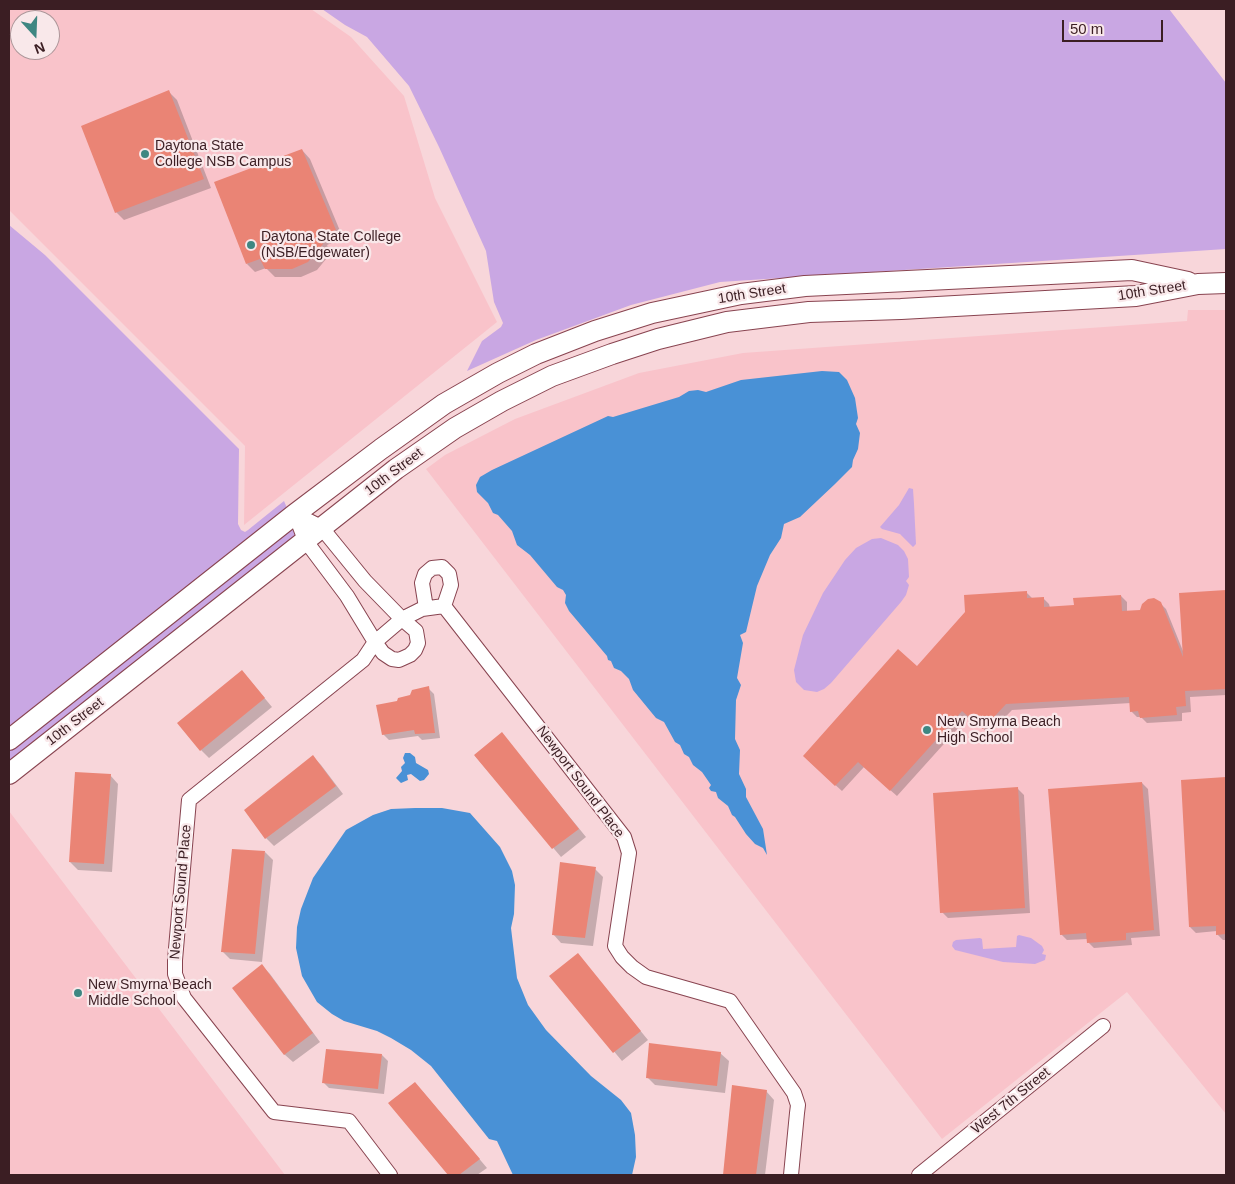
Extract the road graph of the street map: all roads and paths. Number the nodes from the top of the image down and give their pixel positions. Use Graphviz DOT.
graph roads {
  1 [pos="1226,283"];
  2 [pos="1198,284"];
  3 [pos="295,514"];
  4 [pos="321,527"];
  5 [pos="305,540"];
  6 [pos="365,581"];
  7 [pos="347,596"];
  8 [pos="444,606"];
  9 [pos="426,608"];
  10 [pos="402,620"];
  11 [pos="374,642"];
  12 [pos="9,740"];
  13 [pos="9,774"];
  14 [pos="1103,1026"];
  15 [pos="390,1175"];
  16 [pos="791,1175"];
  17 [pos="919,1175"];
  1 -- 2 [label="street"];
  2 -- 3 [label="street, 10th Street"];
  2 -- 4 [label="street, 10th Street"];
  3 -- 4 [label="street"];
  3 -- 5 [label="street"];
  3 -- 12 [label="street, 10th Street"];
  4 -- 5 [label="street, 10th Street"];
  4 -- 6 [label="street"];
  5 -- 7 [label="street"];
  5 -- 13 [label="street, 10th Street"];
  6 -- 7 [label="street"];
  6 -- 10 [label="street"];
  7 -- 11 [label="street"];
  8 -- 9 [label="street, Newport Sound Place"];
  8 -- 9 [label="street"];
  8 -- 16 [label="street, Newport Sound Place"];
  9 -- 10 [label="street, Newport Sound Place"];
  10 -- 11 [label="street, Newport Sound Place"];
  10 -- 11 [label="street"];
  11 -- 15 [label="street, Newport Sound Place"];
  14 -- 17 [label="street, West 7th Street"];
}
